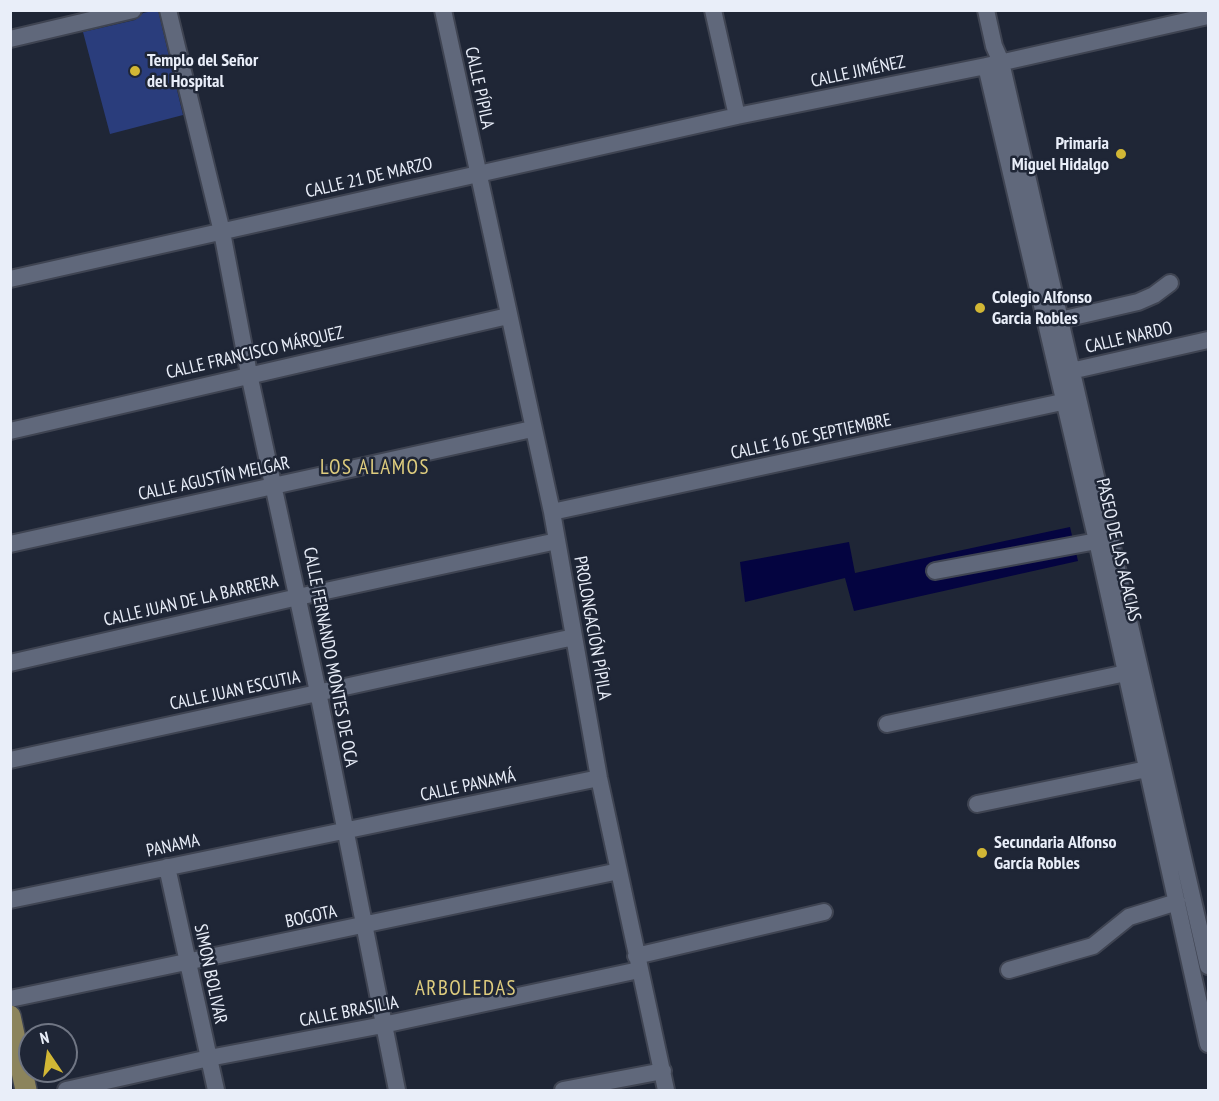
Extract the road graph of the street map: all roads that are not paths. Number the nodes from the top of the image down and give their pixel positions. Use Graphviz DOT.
graph roads {
  1 [pos="133,10"];
  2 [pos="168,10"];
  3 [pos="442,10"];
  4 [pos="713,10"];
  5 [pos="986,10"];
  6 [pos="1209,16"];
  7 [pos="10,39"];
  8 [pos="994,64"];
  9 [pos="737,116"];
  10 [pos="477,174"];
  11 [pos="222,232"];
  12 [pos="10,279"];
  13 [pos="1170,283"];
  14 [pos="508,315"];
  15 [pos="1060,320"];
  16 [pos="1209,340"];
  17 [pos="1065,373"];
  18 [pos="249,374"];
  19 [pos="1071,401"];
  20 [pos="532,429"];
  21 [pos="10,431"];
  22 [pos="276,485"];
  23 [pos="552,512"];
  24 [pos="557,541"];
  25 [pos="1097,542"];
  26 [pos="10,544"];
  27 [pos="935,571"];
  28 [pos="298,597"];
  29 [pos="574,637"];
  30 [pos="10,663"];
  31 [pos="1126,673"];
  32 [pos="318,692"];
  33 [pos="887,724"];
  34 [pos="10,760"];
  35 [pos="1147,769"];
  36 [pos="599,778"];
  37 [pos="977,804"];
  38 [pos="345,831"];
  39 [pos="167,867"];
  40 [pos="619,871"];
  41 [pos="10,900"];
  42 [pos="1177,902"];
  43 [pos="825,912"];
  44 [pos="364,925"];
  45 [pos="188,963"];
  46 [pos="637,963"];
  47 [pos="1209,966"];
  48 [pos="1009,970"];
  49 [pos="10,999"];
  50 [pos="10,1016"];
  51 [pos="383,1025"];
  52 [pos="1209,1044"];
  53 [pos="209,1058"];
  54 [pos="663,1071"];
  55 [pos="26,1090"];
  56 [pos="66,1090"];
  57 [pos="216,1090"];
  58 [pos="397,1090"];
  59 [pos="563,1090"];
  60 [pos="666,1090"];
  1 -- 7 [label="street"];
  2 -- 11 [label="street, CALLE FERNANDO MONTES DE OCA"];
  3 -- 10 [label="street, CALLE PÍPILA"];
  4 -- 9 [label="street"];
  5 -- 8 [label="street"];
  6 -- 8 [label="street, CALLE JIMÉNEZ"];
  8 -- 9 [label="street, CALLE JIMÉNEZ"];
  8 -- 15 [label="street, PASEO DE LAS ACACIAS"];
  8 -- 17 [label="street, PASEO DE LAS ACACIAS"];
  9 -- 10 [label="street, CALLE 21 DE MARZO"];
  10 -- 11 [label="street, CALLE 21 DE MARZO"];
  10 -- 14 [label="street, PROLONGACIÓN PÍPILA"];
  11 -- 12 [label="street, CALLE 21 DE MARZO"];
  11 -- 18 [label="street, CALLE FERNANDO MONTES DE OCA"];
  13 -- 15 [label="street"];
  14 -- 18 [label="street, CALLE FRANCISCO MÁRQUEZ"];
  14 -- 20 [label="street, PROLONGACIÓN PÍPILA"];
  15 -- 17 [label="street, PASEO DE LAS ACACIAS"];
  16 -- 17 [label="street, CALLE NARDO"];
  17 -- 19 [label="street, PASEO DE LAS ACACIAS"];
  18 -- 21 [label="street, CALLE FRANCISCO MÁRQUEZ"];
  18 -- 22 [label="street, CALLE FERNANDO MONTES DE OCA"];
  19 -- 23 [label="street, CALLE 16 DE SEPTIEMBRE"];
  19 -- 25 [label="street, PASEO DE LAS ACACIAS"];
  19 -- 47 [label="street, PASEO DE LAS ACACIAS"];
  20 -- 22 [label="street, CALLE AGUSTÍN MELGAR"];
  20 -- 23 [label="street, PROLONGACIÓN PÍPILA"];
  22 -- 26 [label="street, CALLE AGUSTÍN MELGAR"];
  22 -- 28 [label="street, CALLE FERNANDO MONTES DE OCA"];
  23 -- 24 [label="street, PROLONGACIÓN PÍPILA"];
  24 -- 28 [label="street, CALLE JUAN DE LA BARRERA"];
  24 -- 29 [label="street, PROLONGACIÓN PÍPILA"];
  25 -- 27 [label="street"];
  25 -- 31 [label="street, PASEO DE LAS ACACIAS"];
  28 -- 30 [label="street, CALLE JUAN DE LA BARRERA"];
  28 -- 32 [label="street, CALLE FERNANDO MONTES DE OCA"];
  29 -- 32 [label="street, CALLE JUAN ESCUTIA"];
  29 -- 36 [label="street, PROLONGACIÓN PÍPILA"];
  31 -- 33 [label="street"];
  31 -- 35 [label="street, PASEO DE LAS ACACIAS"];
  32 -- 34 [label="street, CALLE JUAN ESCUTIA"];
  32 -- 38 [label="street, CALLE FERNANDO MONTES DE OCA"];
  35 -- 37 [label="street"];
  35 -- 42 [label="street, PASEO DE LAS ACACIAS"];
  36 -- 38 [label="street, CALLE PANAMÁ"];
  36 -- 40 [label="street, PROLONGACIÓN PÍPILA"];
  38 -- 39 [label="street, PANAMA"];
  38 -- 44 [label="street, CALLE FERNANDO MONTES DE OCA"];
  39 -- 41 [label="street, PANAMA"];
  39 -- 45 [label="street, SIMON BOLIVAR"];
  40 -- 44 [label="street, BOGOTA"];
  40 -- 46 [label="street, PROLONGACIÓN PÍPILA"];
  42 -- 48 [label="street"];
  42 -- 52 [label="street, PASEO DE LAS ACACIAS"];
  43 -- 46 [label="street, CALLE BRASILIA"];
  44 -- 45 [label="street, BOGOTA"];
  44 -- 51 [label="street, CALLE FERNANDO MONTES DE OCA"];
  45 -- 49 [label="street, BOGOTA"];
  45 -- 53 [label="street, SIMON BOLIVAR"];
  46 -- 51 [label="street, CALLE BRASILIA"];
  46 -- 54 [label="street, PROLONGACIÓN PÍPILA"];
  50 -- 55 [label="main road"];
  51 -- 53 [label="street, CALLE BRASILIA"];
  51 -- 58 [label="street, CALLE FERNANDO MONTES DE OCA"];
  53 -- 56 [label="street, CALLE BRASILIA"];
  53 -- 57 [label="street, SIMON BOLIVAR"];
  54 -- 59 [label="street"];
  54 -- 60 [label="street, PROLONGACIÓN PÍPILA"];
}
